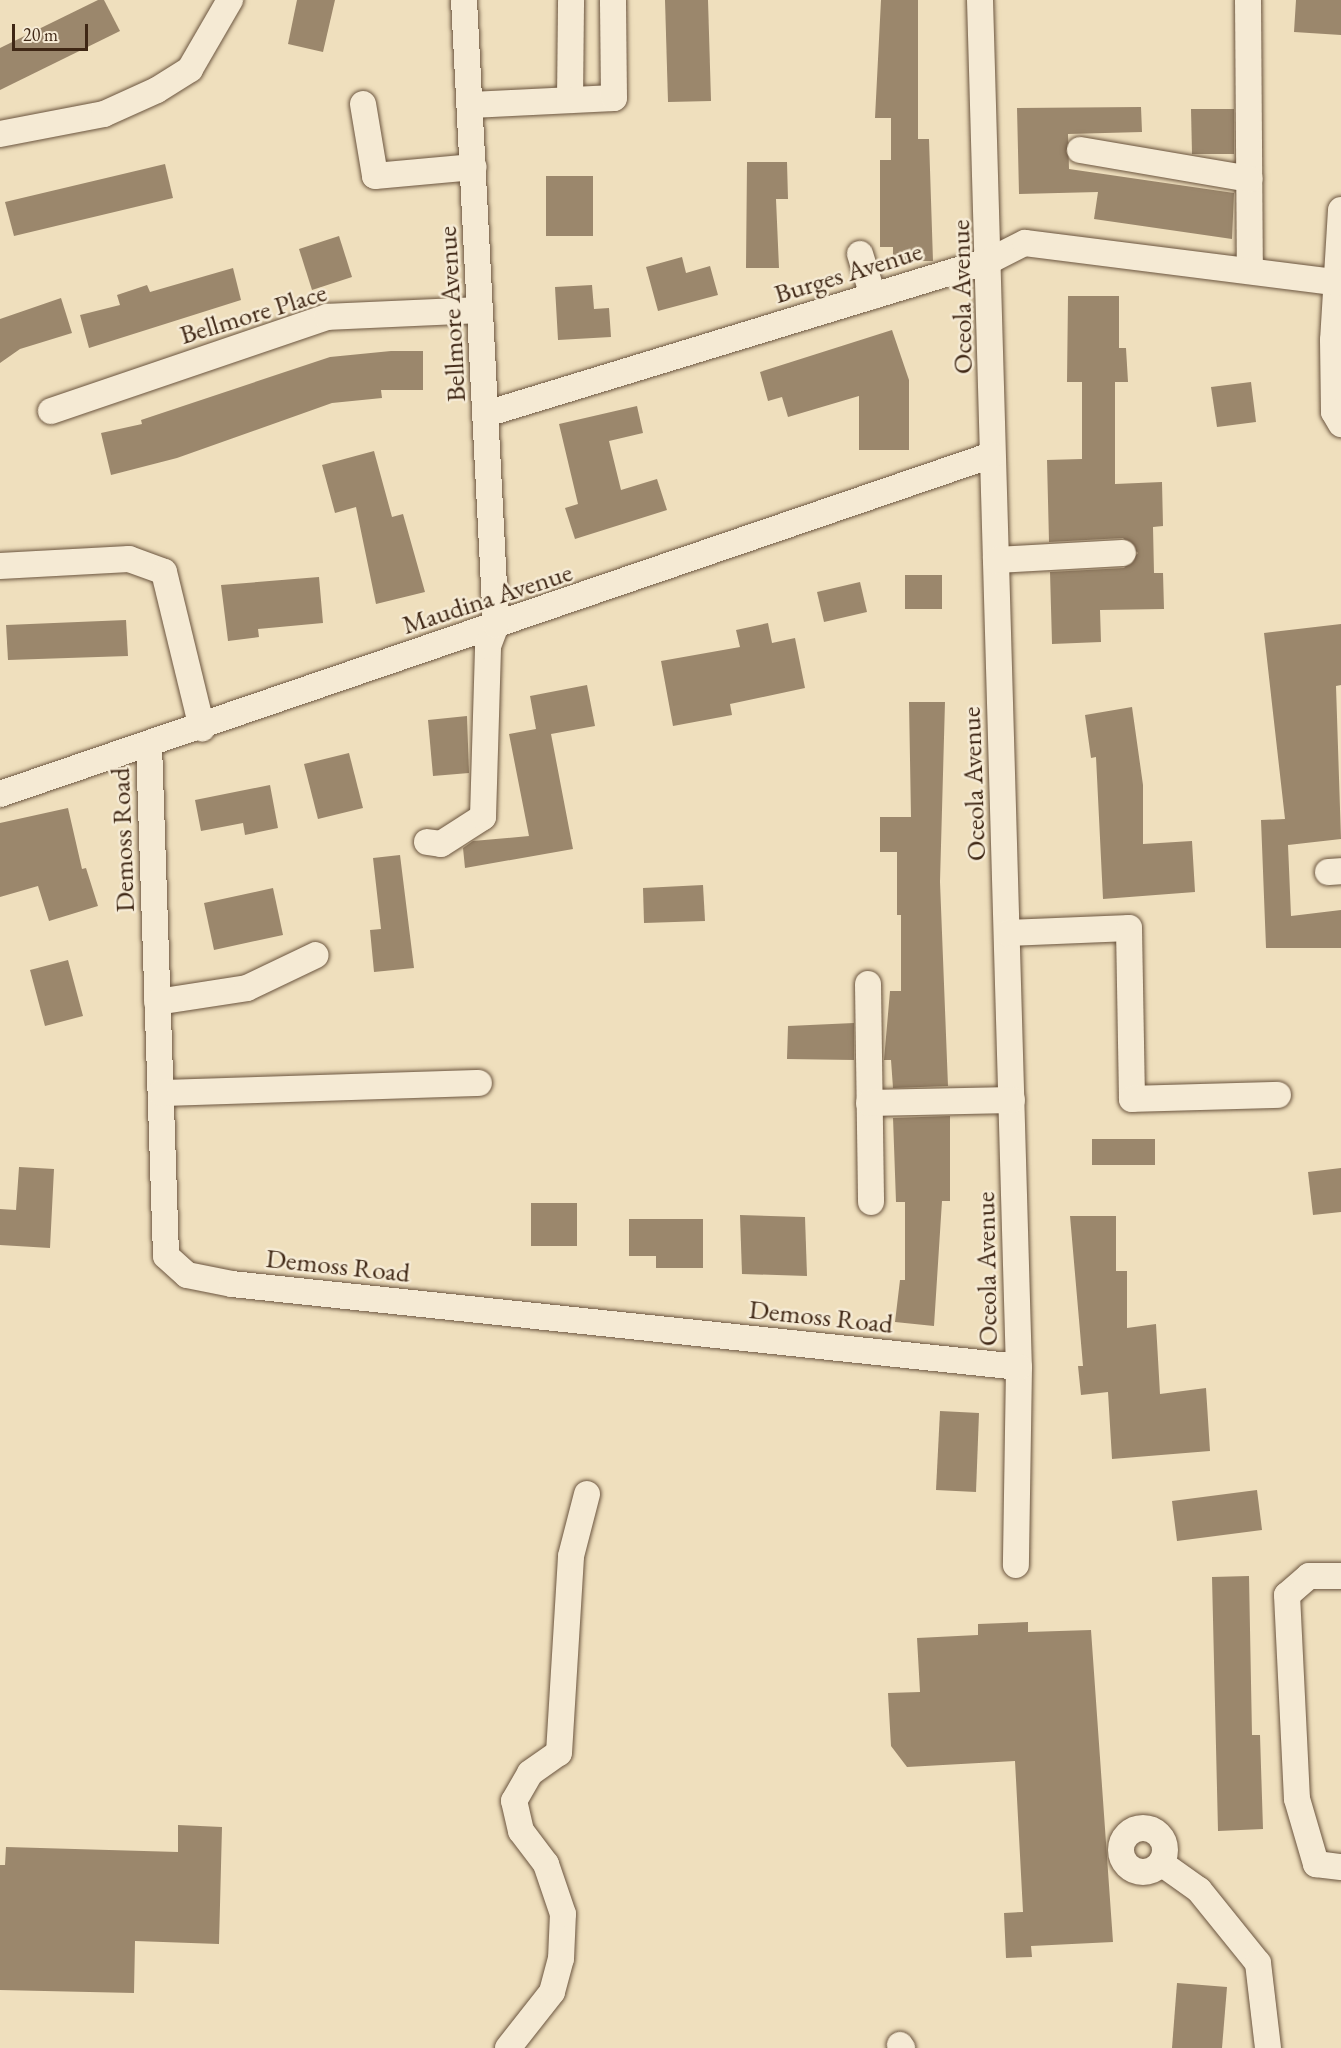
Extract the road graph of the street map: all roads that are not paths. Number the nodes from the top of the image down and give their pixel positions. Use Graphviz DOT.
graph roads {
  1 [pos="230,0"];
  2 [pos="464,0"];
  3 [pos="571,0"];
  4 [pos="613,0"];
  5 [pos="980,0"];
  6 [pos="1248,0"];
  7 [pos="570,100"];
  8 [pos="363,104"];
  9 [pos="471,105"];
  10 [pos="0,134"];
  11 [pos="1080,150"];
  12 [pos="474,167"];
  13 [pos="1250,178"];
  14 [pos="1341,210"];
  15 [pos="1340,239"];
  16 [pos="860,254"];
  17 [pos="991,260"];
  18 [pos="1250,271"];
  19 [pos="1338,283"];
  20 [pos="873,296"];
  21 [pos="479,310"];
  22 [pos="51,411"];
  23 [pos="486,414"];
  24 [pos="1341,424"];
  25 [pos="992,455"];
  26 [pos="1123,553"];
  27 [pos="996,560"];
  28 [pos="0,566"];
  29 [pos="496,625"];
  30 [pos="202,728"];
  31 [pos="149,745"];
  32 [pos="0,794"];
  33 [pos="427,842"];
  34 [pos="1008,933"];
  35 [pos="316,955"];
  36 [pos="868,984"];
  37 [pos="158,1002"];
  38 [pos="479,1083"];
  39 [pos="160,1093"];
  40 [pos="1278,1095"];
  41 [pos="1012,1100"];
  42 [pos="869,1103"];
  43 [pos="871,1202"];
  44 [pos="1019,1367"];
  45 [pos="587,1494"];
  46 [pos="1016,1565"];
  47 [pos="1341,1576"];
  48 [pos="1161,1863"];
  49 [pos="1341,1867"];
  50 [pos="508,2048"];
  51 [pos="1268,2048"];
  1 -- 10 [label="street"];
  2 -- 9 [label="street, Bellmore Avenue"];
  3 -- 7 [label="street"];
  4 -- 7 [label="street"];
  5 -- 17 [label="street, Oceola Avenue"];
  6 -- 13 [label="street"];
  7 -- 9 [label="street"];
  8 -- 12 [label="street"];
  9 -- 12 [label="street, Bellmore Avenue"];
  11 -- 13 [label="street"];
  12 -- 21 [label="street, Bellmore Avenue"];
  13 -- 18 [label="street"];
  14 -- 15 [label="street"];
  15 -- 19 [label="street"];
  16 -- 20 [label="street"];
  17 -- 18 [label="street, Burges Avenue"];
  17 -- 20 [label="street, Burges Avenue"];
  17 -- 25 [label="street, Oceola Avenue"];
  18 -- 19 [label="street, Burges Avenue"];
  19 -- 24 [label="street"];
  20 -- 23 [label="street, Burges Avenue"];
  21 -- 22 [label="street, Bellmore Place"];
  21 -- 23 [label="street, Bellmore Avenue"];
  23 -- 29 [label="street, Bellmore Avenue"];
  25 -- 27 [label="street, Oceola Avenue"];
  25 -- 29 [label="street, Maudina Avenue"];
  26 -- 27 [label="street"];
  27 -- 34 [label="street, Oceola Avenue"];
  28 -- 30 [label="street"];
  29 -- 30 [label="street, Maudina Avenue"];
  29 -- 33 [label="street, Bellmore Avenue"];
  30 -- 31 [label="street, Maudina Avenue"];
  31 -- 32 [label="street, Maudina Avenue"];
  31 -- 37 [label="street, Demoss Road"];
  34 -- 40 [label="street"];
  34 -- 41 [label="street, Oceola Avenue"];
  35 -- 37 [label="street"];
  36 -- 42 [label="street"];
  37 -- 39 [label="street, Demoss Road"];
  38 -- 39 [label="street"];
  39 -- 44 [label="street, Demoss Road"];
  41 -- 42 [label="street"];
  41 -- 44 [label="street, Oceola Avenue"];
  42 -- 43 [label="street"];
  44 -- 46 [label="street, Oceola Avenue"];
  45 -- 50 [label="street"];
  47 -- 49 [label="street"];
  48 -- 51 [label="street"];
}
